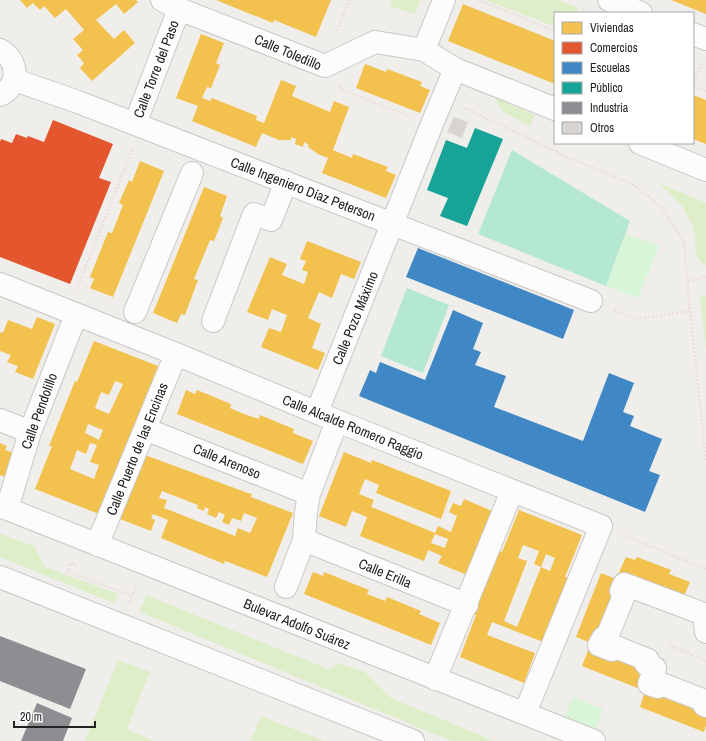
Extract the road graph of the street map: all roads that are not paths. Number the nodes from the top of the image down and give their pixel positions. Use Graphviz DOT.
graph roads {
  1 [pos="444,0"];
  2 [pos="609,0"];
  3 [pos="171,5"];
  4 [pos="639,12"];
  5 [pos="694,35"];
  6 [pos="705,49"];
  7 [pos="0,50"];
  8 [pos="424,50"];
  9 [pos="455,69"];
  10 [pos="7,88"];
  11 [pos="554,109"];
  12 [pos="135,124"];
  13 [pos="642,144"];
  14 [pos="706,170"];
  15 [pos="192,173"];
  16 [pos="286,182"];
  17 [pos="392,224"];
  18 [pos="0,284"];
  19 [pos="591,301"];
  20 [pos="135,312"];
  21 [pos="74,314"];
  22 [pos="213,321"];
  23 [pos="176,354"];
  24 [pos="317,412"];
  25 [pos="0,420"];
  26 [pos="337,421"];
  27 [pos="145,429"];
  28 [pos="30,432"];
  29 [pos="512,491"];
  30 [pos="309,494"];
  31 [pos="3,508"];
  32 [pos="304,540"];
  33 [pos="97,545"];
  34 [pos="0,577"];
  35 [pos="286,587"];
  36 [pos="467,605"];
  37 [pos="706,632"];
  38 [pos="435,679"];
  39 [pos="706,706"];
  40 [pos="525,713"];
  41 [pos="413,741"];
  42 [pos="594,741"];
  1 -- 8 [label="street"];
  2 -- 4 [label="street"];
  3 -- 8 [label="street, Calle Toledillo"];
  3 -- 12 [label="street, Calle Torre del Paso"];
  5 -- 6 [label="street"];
  7 -- 10 [label="street"];
  8 -- 9 [label="street"];
  9 -- 11 [label="street"];
  9 -- 17 [label="street"];
  10 -- 12 [label="street, Calle Ingeniero Díaz Peterson"];
  12 -- 16 [label="street, Calle Ingeniero Díaz Peterson"];
  13 -- 14 [label="street"];
  15 -- 20 [label="street"];
  16 -- 17 [label="street, Calle Ingeniero Díaz Peterson"];
  16 -- 22 [label="street"];
  17 -- 19 [label="street, Calle Ingeniero Díaz Peterson"];
  17 -- 24 [label="street, Calle Pozo Máximo"];
  18 -- 21 [label="street, Calle Alcalde Romero Raggio"];
  21 -- 23 [label="street, Calle Alcalde Romero Raggio"];
  21 -- 28 [label="street, Calle Pendolillo"];
  23 -- 24 [label="street, Calle Alcalde Romero Raggio"];
  23 -- 27 [label="street, Calle Puerto de las Encinas"];
  24 -- 26 [label="street, Calle Alcalde Romero Raggio"];
  25 -- 28 [label="street"];
  26 -- 29 [label="street, Calle Alcalde Romero Raggio"];
  26 -- 30 [label="street"];
  27 -- 30 [label="street, Calle Arenoso"];
  27 -- 33 [label="street, Calle Puerto de las Encinas"];
  28 -- 31 [label="street, Calle Pendolillo"];
  29 -- 36 [label="street"];
  29 -- 40 [label="street, Calle Alcalde Romero Raggio"];
  30 -- 32 [label="street"];
  31 -- 33 [label="street, Bulevar Adolfo Suárez"];
  32 -- 35 [label="street"];
  32 -- 36 [label="street, Calle Erilla"];
  33 -- 38 [label="street, Bulevar Adolfo Suárez"];
  34 -- 41 [label="street"];
  36 -- 38 [label="street"];
  37 -- 39 [label="street"];
  38 -- 40 [label="street, Bulevar Adolfo Suárez"];
  40 -- 42 [label="street, Bulevar Adolfo Suárez"];
}
